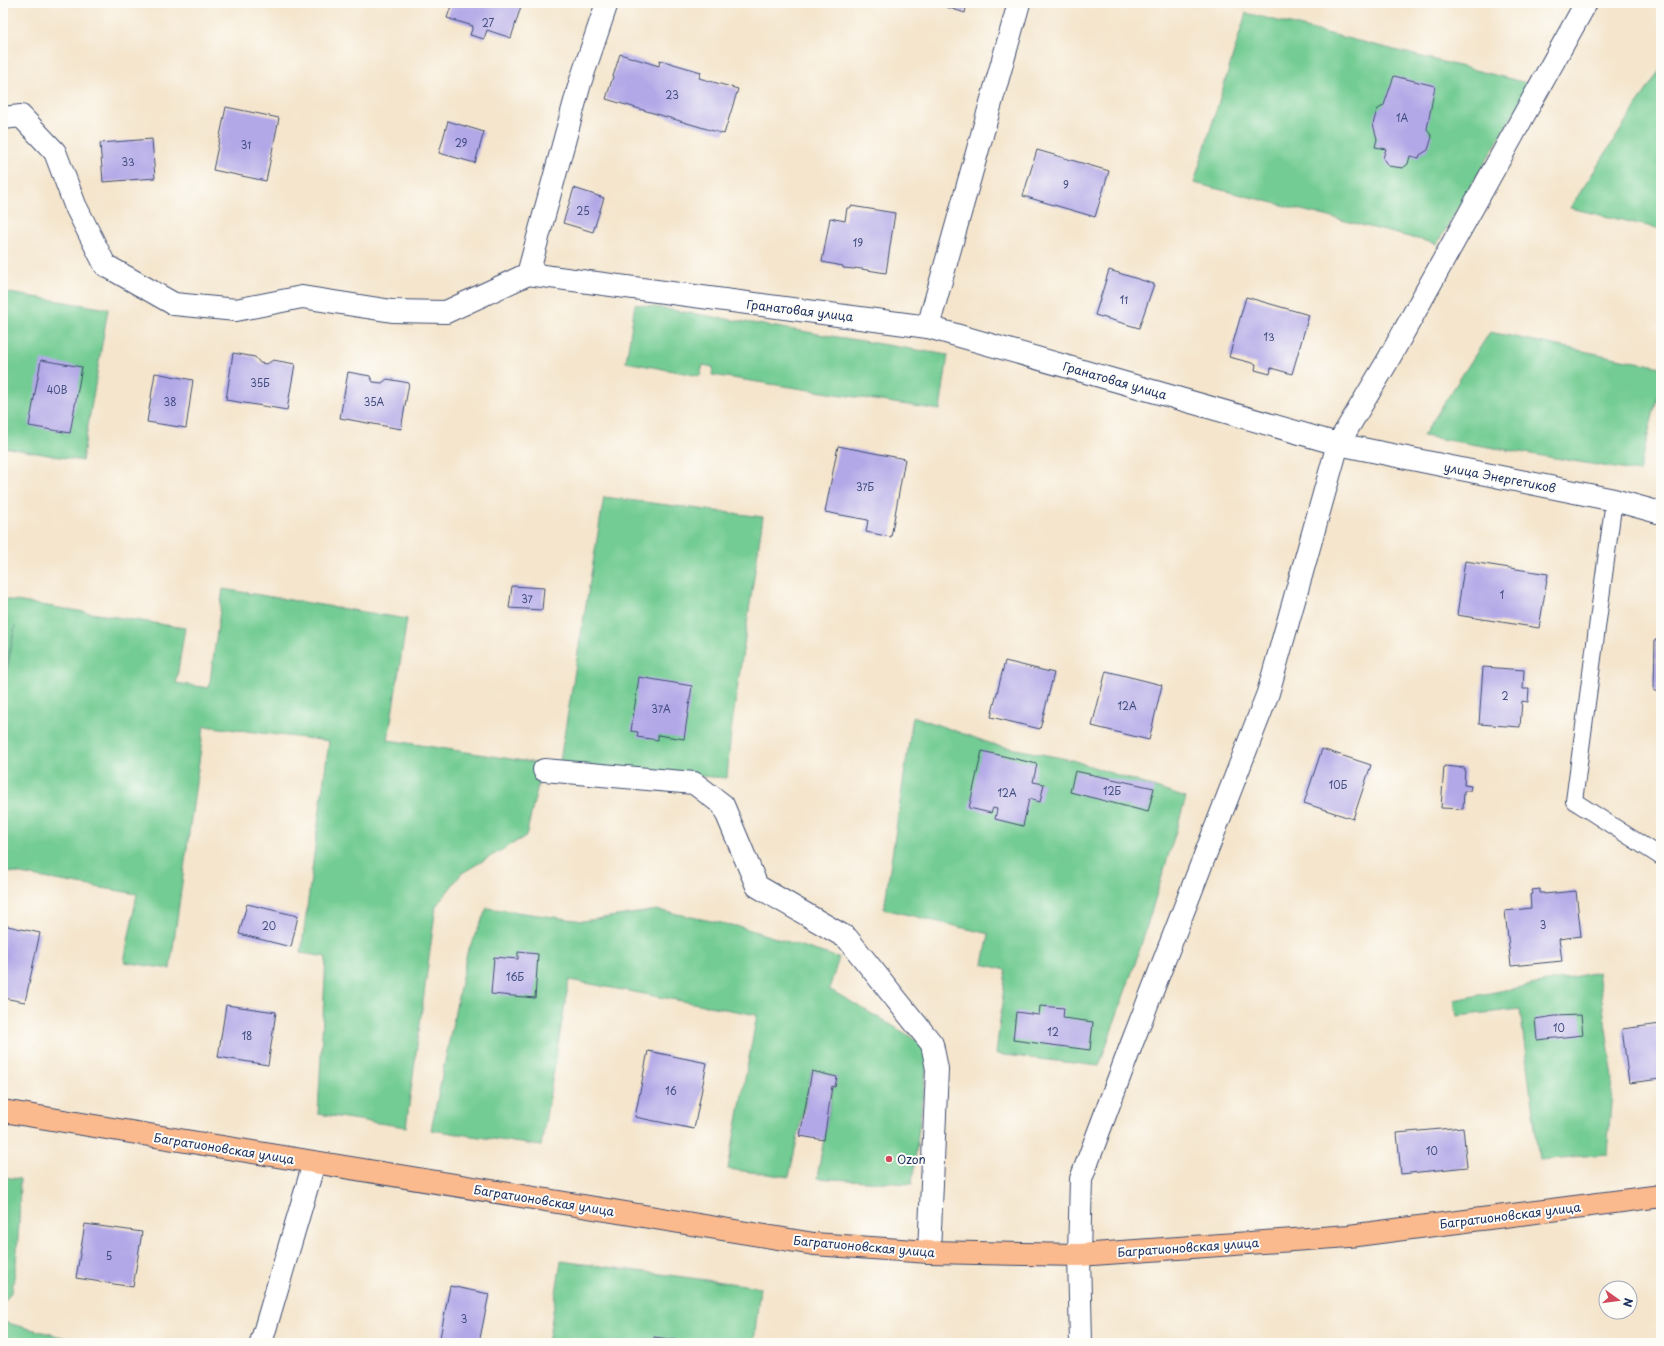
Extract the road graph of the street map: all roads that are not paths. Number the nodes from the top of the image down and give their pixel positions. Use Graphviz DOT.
graph roads {
  1 [pos="607,3"];
  2 [pos="1019,3"];
  3 [pos="1586,3"];
  4 [pos="3,118"];
  5 [pos="528,274"];
  6 [pos="928,326"];
  7 [pos="1338,444"];
  8 [pos="1614,500"];
  9 [pos="1661,513"];
  10 [pos="544,770"];
  11 [pos="1661,857"];
  12 [pos="3,1112"];
  13 [pos="314,1163"];
  14 [pos="1661,1196"];
  15 [pos="929,1252"];
  16 [pos="1079,1255"];
  17 [pos="261,1343"];
  18 [pos="1081,1343"];
  1 -- 5 [label="street"];
  2 -- 6 [label="street"];
  3 -- 7 [label="street"];
  4 -- 5 [label="street"];
  5 -- 6 [label="street, Гранатовая улица"];
  6 -- 7 [label="street, Гранатовая улица"];
  7 -- 8 [label="street, улица Энергетиков"];
  7 -- 16 [label="street"];
  8 -- 9 [label="street, улица Энергетиков"];
  8 -- 11 [label="lane"];
  10 -- 15 [label="street"];
  12 -- 13 [label="main road, Багратионовская улица"];
  13 -- 15 [label="main road, Багратионовская улица"];
  13 -- 17 [label="street"];
  14 -- 16 [label="main road, Багратионовская улица"];
  15 -- 16 [label="main road, Багратионовская улица"];
  16 -- 18 [label="street"];
}
